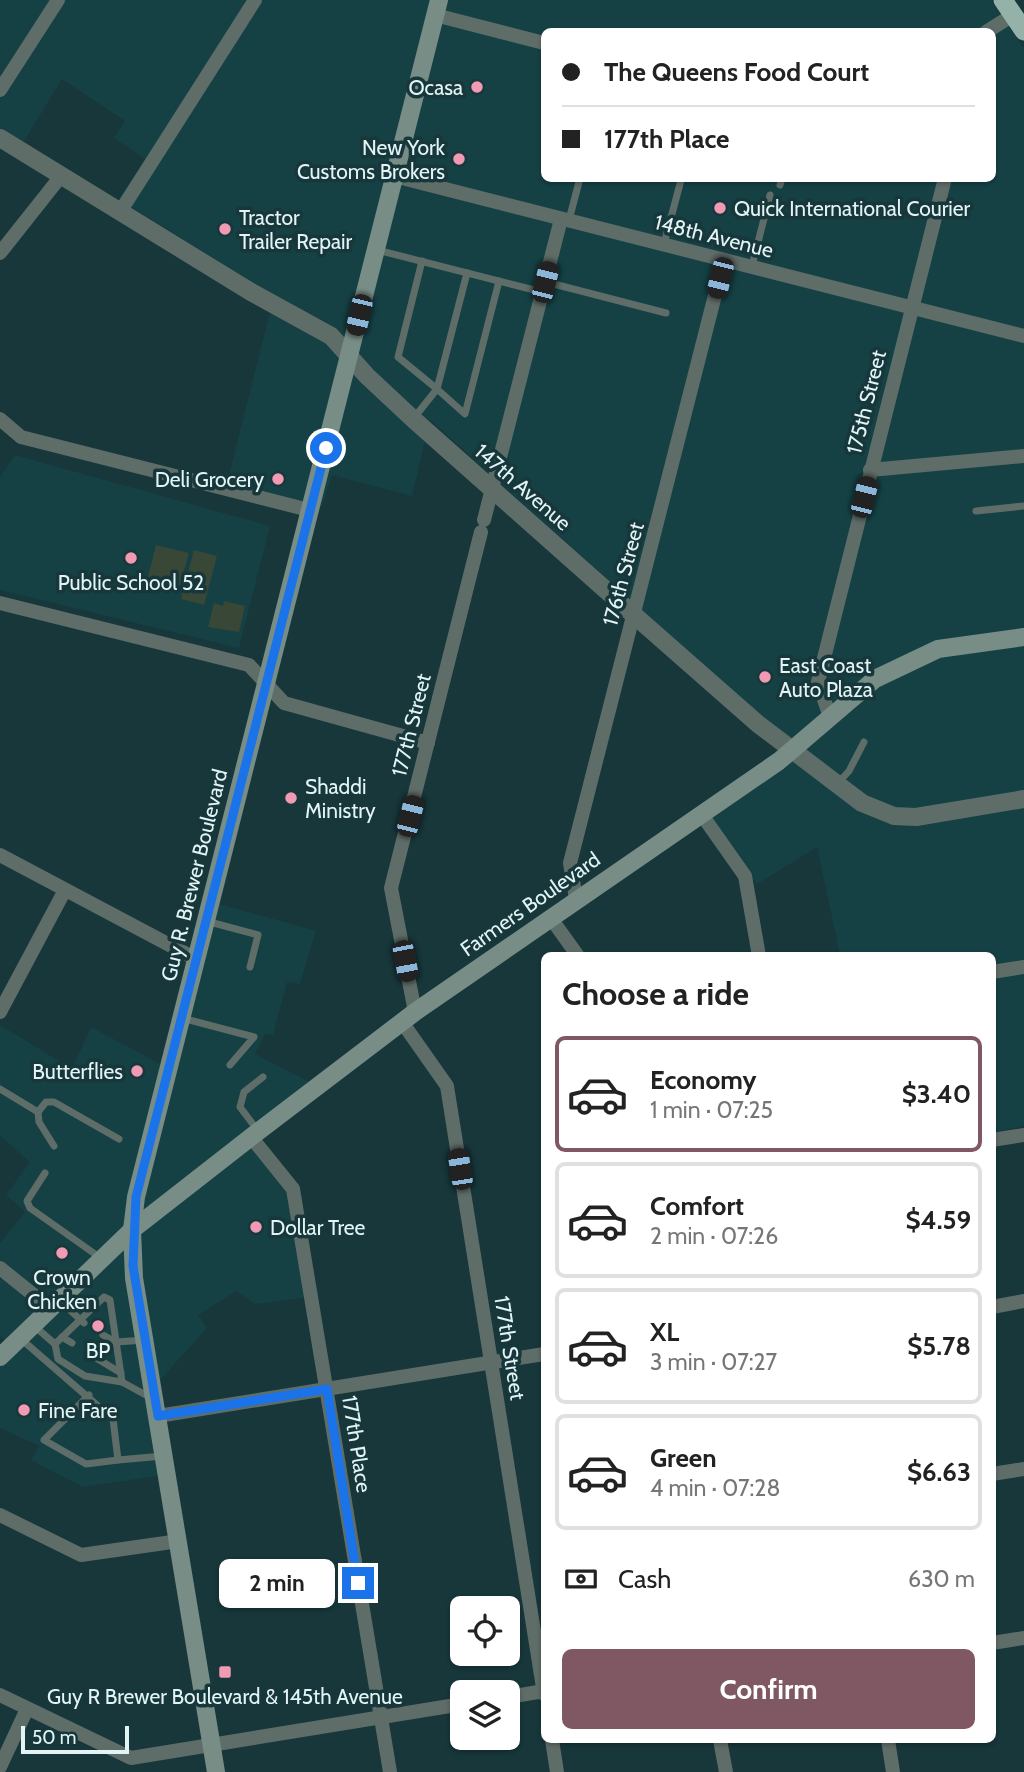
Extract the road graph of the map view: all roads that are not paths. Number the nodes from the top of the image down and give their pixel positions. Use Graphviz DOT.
graph roads {
  1 [pos="58,0"];
  2 [pos="255,0"];
  3 [pos="437,8"];
  4 [pos="1013,15"];
  5 [pos="992,28"];
  6 [pos="541,42"];
  7 [pos="0,90"];
  8 [pos="0,138"];
  9 [pos="61,176"];
  10 [pos="394,176"];
  11 [pos="579,182"];
  12 [pos="680,182"];
  13 [pos="944,182"];
  14 [pos="770,195"];
  15 [pos="120,212"];
  16 [pos="565,220"];
  17 [pos="664,245"];
  18 [pos="375,250"];
  19 [pos="0,253"];
  20 [pos="724,260"];
  21 [pos="422,261"];
  22 [pos="751,267"];
  23 [pos="467,273"];
  24 [pos="499,281"];
  25 [pos="543,287"];
  26 [pos="911,307"];
  27 [pos="666,313"];
  28 [pos="1024,336"];
  29 [pos="349,356"];
  30 [pos="437,390"];
  31 [pos="0,419"];
  32 [pos="412,419"];
  33 [pos="1024,456"];
  34 [pos="870,470"];
  35 [pos="492,489"];
  36 [pos="1024,506"];
  37 [pos="309,510"];
  38 [pos="976,511"];
  39 [pos="0,603"];
  40 [pos="634,615"];
  41 [pos="1024,637"];
  42 [pos="266,684"];
  43 [pos="830,717"];
  44 [pos="864,742"];
  45 [pos="428,743"];
  46 [pos="792,750"];
  47 [pos="836,784"];
  48 [pos="1024,799"];
  49 [pos="702,815"];
  50 [pos="0,855"];
  51 [pos="65,890"];
  52 [pos="576,899"];
  53 [pos="550,917"];
  54 [pos="206,921"];
  55 [pos="575,952"];
  56 [pos="758,952"];
  57 [pos="196,958"];
  58 [pos="250,967"];
  59 [pos="1024,967"];
  60 [pos="996,971"];
  61 [pos="0,1012"];
  62 [pos="181,1017"];
  63 [pos="409,1017"];
  64 [pos="230,1065"];
  65 [pos="262,1077"];
  66 [pos="0,1090"];
  67 [pos="38,1112"];
  68 [pos="255,1134"];
  69 [pos="1024,1135"];
  70 [pos="119,1139"];
  71 [pos="996,1139"];
  72 [pos="54,1146"];
  73 [pos="45,1173"];
  74 [pos="132,1230"];
  75 [pos="102,1259"];
  76 [pos="0,1268"];
  77 [pos="1024,1301"];
  78 [pos="55,1304"];
  79 [pos="996,1306"];
  80 [pos="82,1322"];
  81 [pos="33,1325"];
  82 [pos="103,1335"];
  83 [pos="62,1337"];
  84 [pos="20,1338"];
  85 [pos="145,1339"];
  86 [pos="116,1342"];
  87 [pos="72,1343"];
  88 [pos="55,1344"];
  89 [pos="91,1354"];
  90 [pos="541,1355"];
  91 [pos="0,1357"];
  92 [pos="491,1363"];
  93 [pos="121,1373"];
  94 [pos="122,1382"];
  95 [pos="327,1389"];
  96 [pos="89,1395"];
  97 [pos="157,1409"];
  98 [pos="165,1456"];
  99 [pos="118,1461"];
  100 [pos="1024,1469"];
  101 [pos="996,1473"];
  102 [pos="0,1515"];
  103 [pos="179,1541"];
  104 [pos="1024,1638"];
  105 [pos="996,1642"];
  106 [pos="541,1673"];
  107 [pos="541,1692"];
  108 [pos="0,1695"];
  109 [pos="520,1695"];
  110 [pos="450,1706"];
  111 [pos="27,1709"];
  112 [pos="380,1718"];
  113 [pos="212,1743"];
  114 [pos="552,1743"];
  115 [pos="721,1743"];
  116 [pos="888,1743"];
  117 [pos="0,1767"];
  118 [pos="216,1772"];
  119 [pos="390,1772"];
  120 [pos="557,1772"];
  121 [pos="726,1772"];
  122 [pos="893,1772"];
  1 -- 7 [label="street"];
  2 -- 15 [label="street"];
  3 -- 6 [label="street"];
  3 -- 10 [label="main road, Guy R. Brewer Boulevard"];
  4 -- 5 [label="street"];
  8 -- 9 [label="street, 147th Avenue"];
  9 -- 15 [label="street, 147th Avenue"];
  9 -- 19 [label="street"];
  10 -- 16 [label="street, 148th Avenue"];
  10 -- 18 [label="main road, Guy R. Brewer Boulevard"];
  11 -- 16 [label="lane"];
  12 -- 17 [label="lane"];
  13 -- 26 [label="street, 175th Street"];
  14 -- 22 [label="lane"];
  15 -- 29 [label="street, 147th Avenue"];
  16 -- 17 [label="street, 148th Avenue"];
  16 -- 25 [label="street, 177th Street"];
  17 -- 20 [label="street, 148th Avenue"];
  18 -- 21 [label="lane"];
  18 -- 29 [label="main road, Guy R. Brewer Boulevard"];
  20 -- 22 [label="street, 148th Avenue"];
  20 -- 40 [label="street, 176th Street"];
  21 -- 23 [label="lane"];
  21 -- 30 [label="lane"];
  22 -- 26 [label="street, 148th Avenue"];
  23 -- 24 [label="lane"];
  23 -- 30 [label="lane"];
  24 -- 25 [label="lane"];
  24 -- 30 [label="lane"];
  25 -- 27 [label="lane"];
  25 -- 35 [label="street, 177th Street"];
  26 -- 28 [label="street, 148th Avenue"];
  26 -- 34 [label="street, 175th Street"];
  29 -- 32 [label="street, 147th Avenue"];
  29 -- 37 [label="main road, Guy R. Brewer Boulevard"];
  30 -- 32 [label="lane"];
  31 -- 37 [label="street"];
  32 -- 35 [label="street, 147th Avenue"];
  33 -- 34 [label="street"];
  34 -- 43 [label="street, 175th Street"];
  35 -- 40 [label="street, 147th Avenue"];
  35 -- 45 [label="street, 177th Street"];
  36 -- 38 [label="lane"];
  37 -- 42 [label="main road, Guy R. Brewer Boulevard"];
  39 -- 42 [label="street"];
  40 -- 46 [label="street, 147th Avenue"];
  40 -- 52 [label="street, 176th Street"];
  41 -- 43 [label="main road, Farmers Boulevard"];
  42 -- 45 [label="street"];
  42 -- 54 [label="main road, Guy R. Brewer Boulevard"];
  43 -- 46 [label="main road, Farmers Boulevard"];
  44 -- 47 [label="lane"];
  45 -- 63 [label="street, 177th Street"];
  46 -- 47 [label="street, 147th Avenue"];
  46 -- 49 [label="main road, Farmers Boulevard"];
  47 -- 48 [label="street, 147th Avenue"];
  49 -- 52 [label="main road, Farmers Boulevard"];
  49 -- 56 [label="street"];
  50 -- 51 [label="street"];
  51 -- 57 [label="street"];
  51 -- 61 [label="street"];
  52 -- 53 [label="main road, Farmers Boulevard"];
  53 -- 55 [label="street"];
  53 -- 63 [label="main road, Farmers Boulevard"];
  54 -- 57 [label="main road, Guy R. Brewer Boulevard"];
  54 -- 58 [label="lane"];
  57 -- 62 [label="main road, Guy R. Brewer Boulevard"];
  59 -- 60 [label="street"];
  62 -- 64 [label="lane"];
  62 -- 74 [label="main road, Guy R. Brewer Boulevard"];
  63 -- 68 [label="main road, Farmers Boulevard"];
  63 -- 92 [label="street, 177th Street"];
  65 -- 68 [label="lane"];
  66 -- 67 [label="lane"];
  67 -- 70 [label="lane"];
  67 -- 72 [label="lane"];
  68 -- 74 [label="main road, Farmers Boulevard"];
  68 -- 95 [label="street, 177th Place"];
  69 -- 71 [label="street"];
  73 -- 75 [label="lane"];
  74 -- 75 [label="main road, Farmers Boulevard"];
  74 -- 85 [label="main road, Guy R. Brewer Boulevard"];
  75 -- 78 [label="main road, Farmers Boulevard"];
  76 -- 78 [label="street"];
  77 -- 79 [label="street"];
  78 -- 80 [label="lane"];
  78 -- 81 [label="main road, Farmers Boulevard"];
  80 -- 83 [label="lane"];
  80 -- 86 [label="lane"];
  81 -- 84 [label="main road, Farmers Boulevard"];
  81 -- 88 [label="lane"];
  82 -- 86 [label="lane"];
  83 -- 87 [label="lane"];
  83 -- 88 [label="lane"];
  84 -- 91 [label="main road, Farmers Boulevard"];
  84 -- 96 [label="lane"];
  85 -- 86 [label="lane"];
  85 -- 97 [label="main road, Guy R. Brewer Boulevard"];
  86 -- 93 [label="lane"];
  88 -- 94 [label="lane"];
  89 -- 93 [label="lane"];
  90 -- 92 [label="street"];
  92 -- 95 [label="street"];
  92 -- 106 [label="street, 177th Street"];
  93 -- 94 [label="lane"];
  94 -- 97 [label="lane"];
  95 -- 97 [label="street"];
  95 -- 112 [label="street, 177th Place"];
  96 -- 99 [label="lane"];
  96 -- 99 [label="lane"];
  97 -- 98 [label="main road, Guy R. Brewer Boulevard"];
  98 -- 99 [label="lane"];
  98 -- 103 [label="main road, Guy R. Brewer Boulevard"];
  100 -- 101 [label="street"];
  102 -- 103 [label="street"];
  103 -- 113 [label="main road, Guy R. Brewer Boulevard"];
  104 -- 105 [label="street"];
  107 -- 109 [label="street"];
  108 -- 111 [label="street"];
  110 -- 112 [label="street"];
  111 -- 113 [label="street"];
  111 -- 117 [label="street"];
  112 -- 113 [label="street"];
  112 -- 119 [label="street, 177th Place"];
  113 -- 118 [label="main road, Guy R. Brewer Boulevard"];
  114 -- 120 [label="street"];
  115 -- 121 [label="street"];
  116 -- 122 [label="street"];
}
